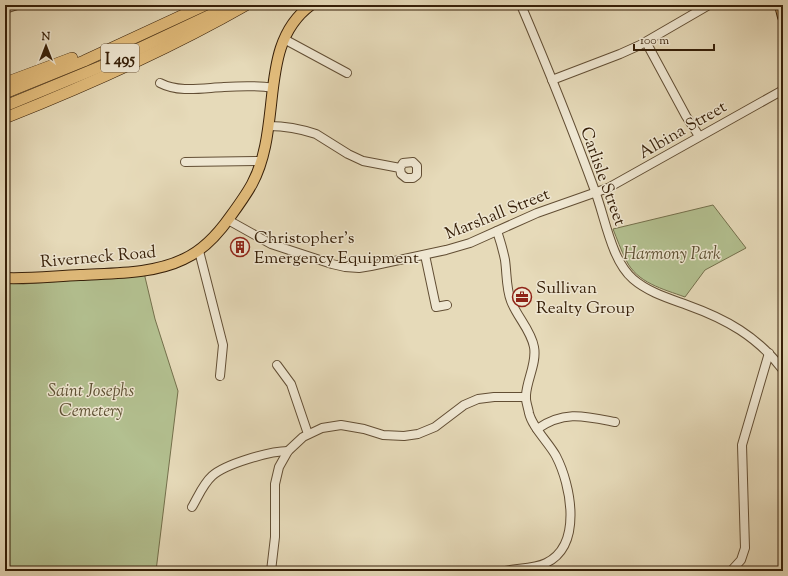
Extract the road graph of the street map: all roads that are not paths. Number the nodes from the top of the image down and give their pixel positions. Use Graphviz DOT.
graph roads {
  1 [pos="17,5"];
  2 [pos="205,5"];
  3 [pos="232,5"];
  4 [pos="246,5"];
  5 [pos="311,5"];
  6 [pos="521,5"];
  7 [pos="709,5"];
  8 [pos="780,5"];
  9 [pos="5,9"];
  10 [pos="783,17"];
  11 [pos="166,24"];
  12 [pos="284,39"];
  13 [pos="646,42"];
  14 [pos="347,72"];
  15 [pos="552,80"];
  16 [pos="5,83"];
  17 [pos="160,83"];
  18 [pos="273,88"];
  19 [pos="783,90"];
  20 [pos="5,93"];
  21 [pos="5,106"];
  22 [pos="5,118"];
  23 [pos="269,126"];
  24 [pos="699,136"];
  25 [pos="261,161"];
  26 [pos="185,162"];
  27 [pos="400,168"];
  28 [pos="596,192"];
  29 [pos="228,220"];
  30 [pos="496,230"];
  31 [pos="199,251"];
  32 [pos="425,255"];
  33 [pos="5,278"];
  34 [pos="447,305"];
  35 [pos="769,353"];
  36 [pos="277,365"];
  37 [pos="783,370"];
  38 [pos="220,376"];
  39 [pos="526,396"];
  40 [pos="615,422"];
  41 [pos="537,429"];
  42 [pos="308,434"];
  43 [pos="288,451"];
  44 [pos="192,507"];
  45 [pos="271,571"];
  46 [pos="504,571"];
  47 [pos="731,571"];
  1 -- 9 [label="street"];
  2 -- 11 [label="highway, I 495"];
  3 -- 21 [label="highway, I 495"];
  4 -- 22 [label="highway"];
  5 -- 12 [label="main road, Riverneck Road"];
  6 -- 15 [label="street, Carlisle Street"];
  7 -- 13 [label="street"];
  8 -- 10 [label="main road"];
  11 -- 16 [label="highway"];
  11 -- 20 [label="highway, I 495"];
  12 -- 14 [label="street"];
  12 -- 18 [label="main road, Riverneck Road"];
  13 -- 15 [label="street"];
  13 -- 24 [label="street"];
  15 -- 28 [label="street, Carlisle Street"];
  17 -- 18 [label="street"];
  18 -- 23 [label="main road, Riverneck Road"];
  19 -- 24 [label="street, Albina Street"];
  23 -- 25 [label="main road, Riverneck Road"];
  23 -- 27 [label="street"];
  24 -- 28 [label="street, Albina Street"];
  25 -- 26 [label="street"];
  25 -- 29 [label="main road, Riverneck Road"];
  28 -- 30 [label="street, Marshall Street"];
  28 -- 35 [label="street, Carlisle Street"];
  29 -- 31 [label="main road, Riverneck Road"];
  29 -- 32 [label="street, Marshall Street"];
  30 -- 32 [label="street, Marshall Street"];
  30 -- 39 [label="street"];
  31 -- 33 [label="main road, Riverneck Road"];
  31 -- 38 [label="street"];
  32 -- 34 [label="street"];
  35 -- 37 [label="street, Carlisle Street"];
  35 -- 47 [label="street"];
  36 -- 42 [label="street"];
  39 -- 41 [label="street"];
  39 -- 42 [label="street"];
  40 -- 41 [label="street"];
  41 -- 46 [label="street"];
  42 -- 43 [label="street"];
  43 -- 44 [label="street"];
  43 -- 45 [label="street"];
}
